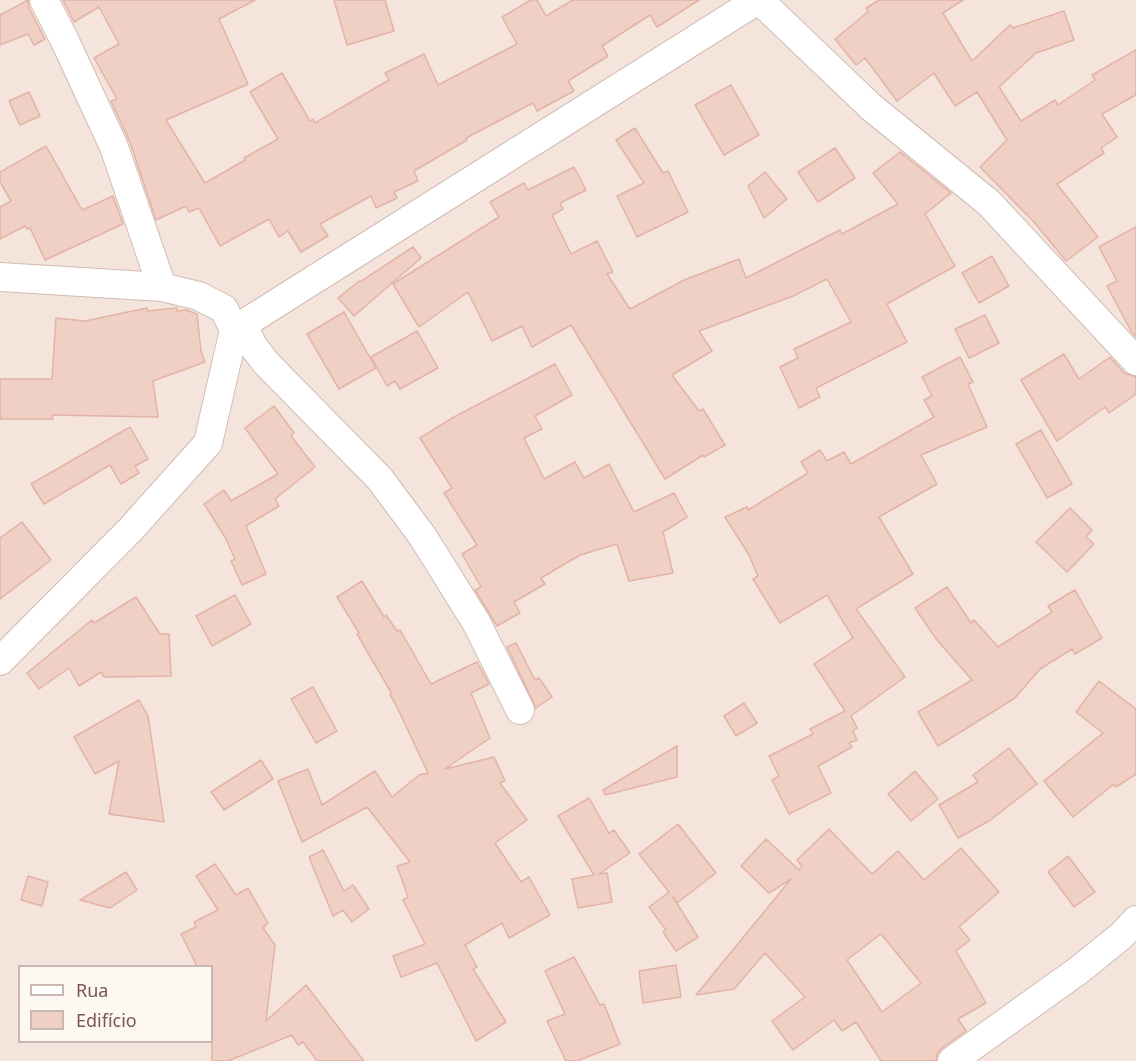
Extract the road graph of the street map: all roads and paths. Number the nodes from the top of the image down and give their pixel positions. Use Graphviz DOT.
graph roads {
  1 [pos="44,0"];
  2 [pos="759,0"];
  3 [pos="0,277"];
  4 [pos="162,287"];
  5 [pos="239,327"];
  6 [pos="1136,361"];
  7 [pos="0,661"];
  8 [pos="520,710"];
  9 [pos="1136,920"];
  10 [pos="952,1061"];
  1 -- 4 [label="street"];
  2 -- 5 [label="street"];
  2 -- 6 [label="street"];
  3 -- 4 [label="street"];
  4 -- 5 [label="street"];
  5 -- 7 [label="street"];
  5 -- 8 [label="street"];
  9 -- 10 [label="street"];
}
